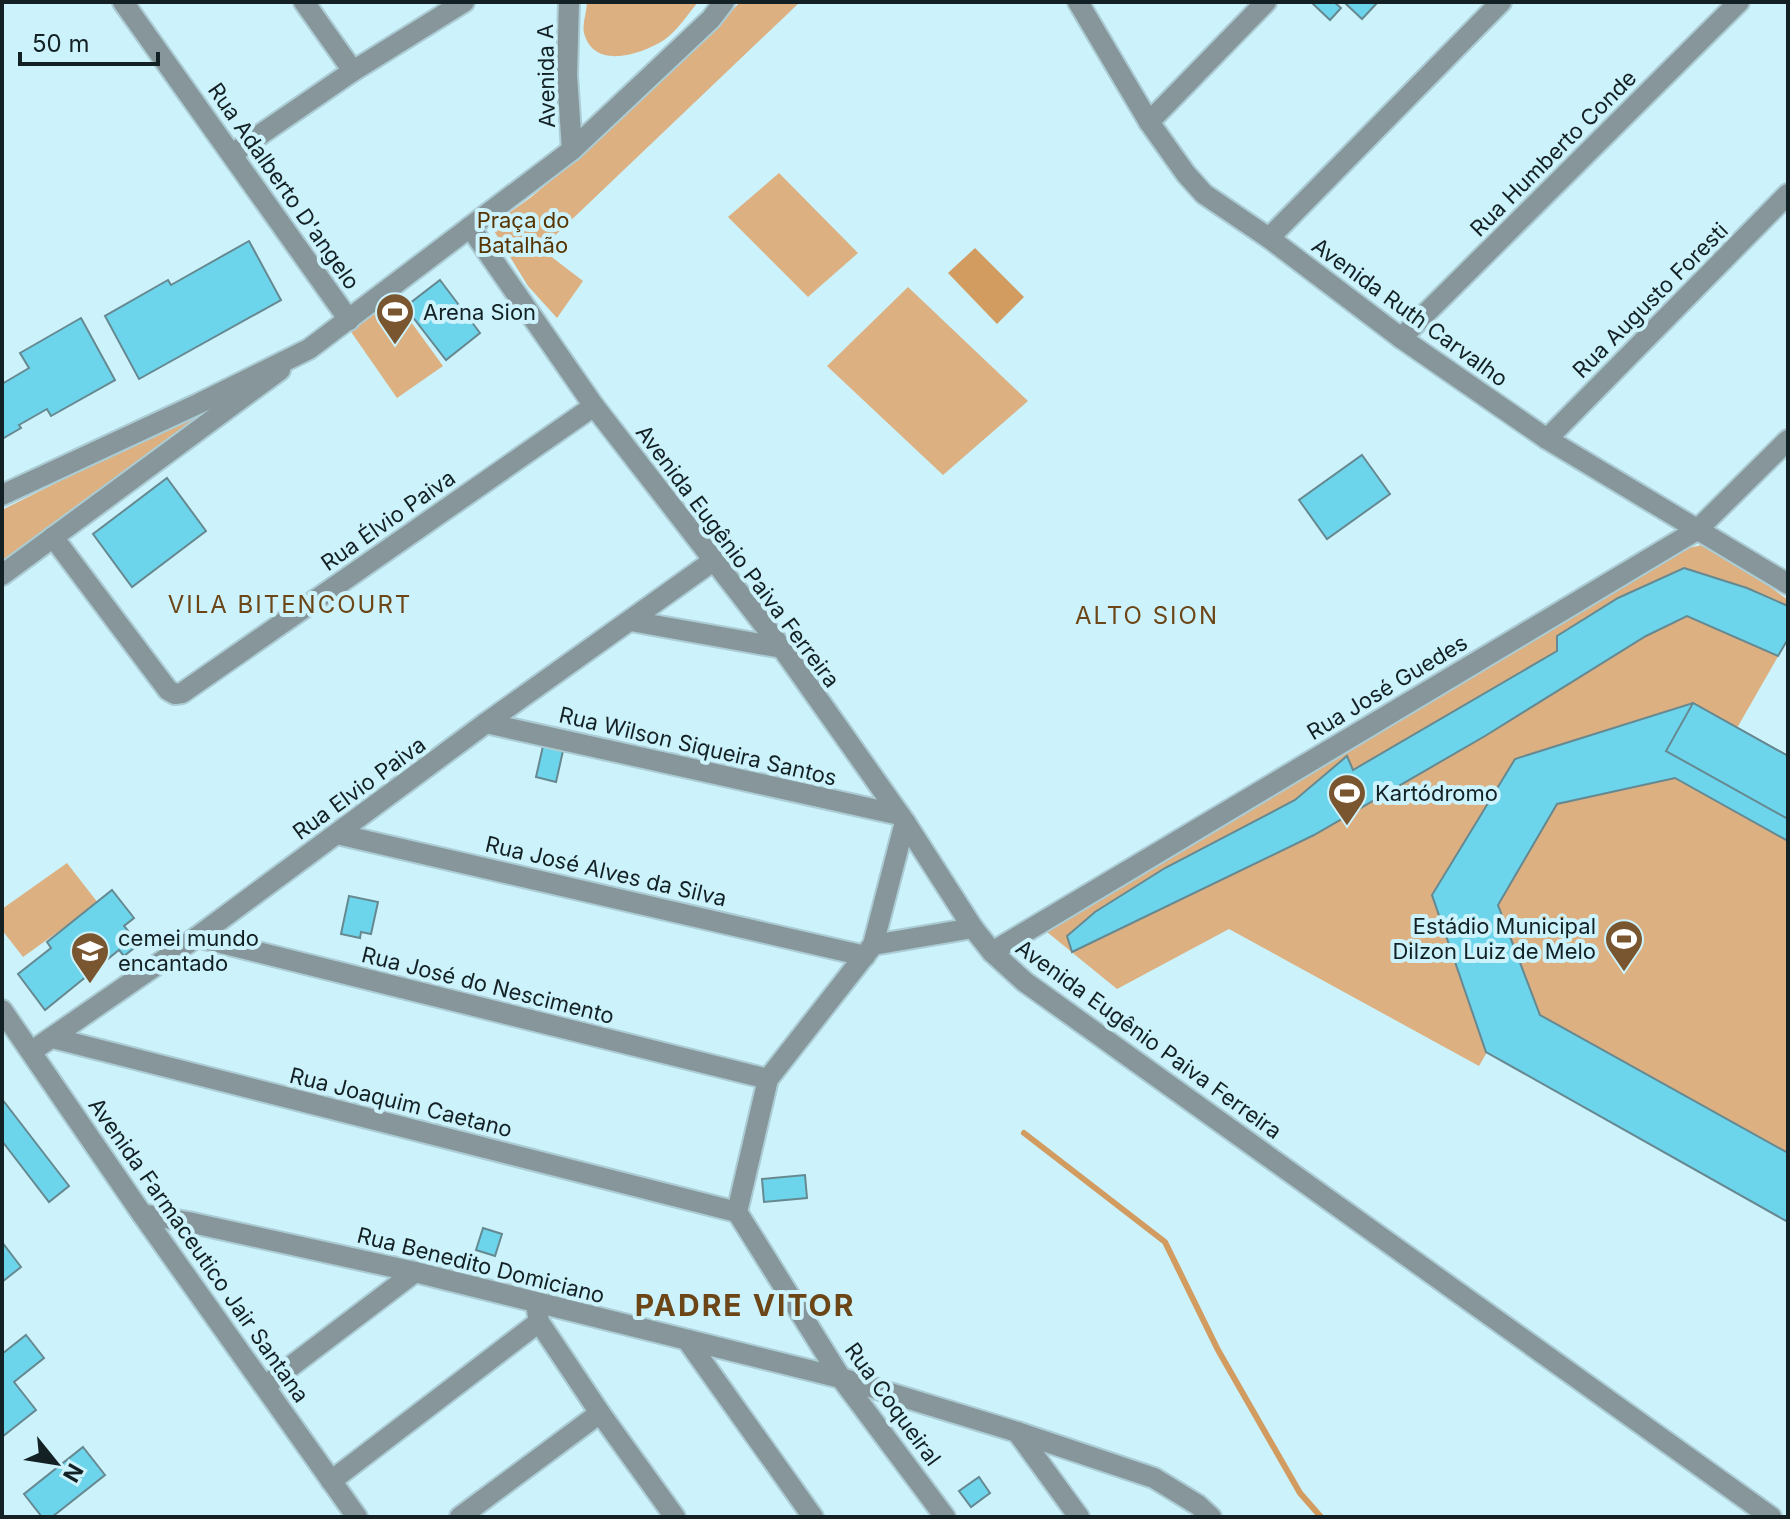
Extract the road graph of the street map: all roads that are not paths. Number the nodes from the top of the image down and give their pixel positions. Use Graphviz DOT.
graph roads {
  1 [pos="123,2"];
  2 [pos="304,2"];
  3 [pos="464,2"];
  4 [pos="569,2"];
  5 [pos="724,2"];
  6 [pos="1078,2"];
  7 [pos="1266,2"];
  8 [pos="1501,2"];
  9 [pos="1739,2"];
  10 [pos="353,71"];
  11 [pos="1149,122"];
  12 [pos="572,150"];
  13 [pos="232,154"];
  14 [pos="1788,194"];
  15 [pos="470,227"];
  16 [pos="1269,238"];
  17 [pos="349,320"];
  18 [pos="1401,338"];
  19 [pos="309,349"];
  20 [pos="594,406"];
  21 [pos="1547,439"];
  22 [pos="1788,440"];
  23 [pos="2,495"];
  24 [pos="1697,530"];
  25 [pos="53,537"];
  26 [pos="713,561"];
  27 [pos="2,575"];
  28 [pos="1788,584"];
  29 [pos="631,621"];
  30 [pos="782,648"];
  31 [pos="486,723"];
  32 [pos="902,819"];
  33 [pos="337,834"];
  34 [pos="973,928"];
  35 [pos="197,937"];
  36 [pos="869,950"];
  37 [pos="992,952"];
  38 [pos="2,1010"];
  39 [pos="53,1038"];
  40 [pos="32,1051"];
  41 [pos="768,1079"];
  42 [pos="737,1212"];
  43 [pos="142,1214"];
  44 [pos="415,1272"];
  45 [pos="537,1312"];
  46 [pos="687,1340"];
  47 [pos="841,1378"];
  48 [pos="265,1386"];
  49 [pos="600,1413"];
  50 [pos="1017,1432"];
  51 [pos="331,1481"];
  52 [pos="666,1514"];
  53 [pos="357,1517"];
  54 [pos="460,1517"];
  55 [pos="813,1517"];
  56 [pos="945,1517"];
  57 [pos="1079,1517"];
  58 [pos="1211,1517"];
  59 [pos="1771,1517"];
  1 -- 13 [label="street, Rua Adalberto D'angelo"];
  2 -- 10 [label="street"];
  3 -- 10 [label="street"];
  4 -- 12 [label="street, Avenida A"];
  5 -- 12 [label="street"];
  6 -- 11 [label="street, Avenida Ruth Carvalho"];
  7 -- 11 [label="street"];
  8 -- 16 [label="street"];
  9 -- 18 [label="street, Rua Humberto Conde"];
  10 -- 13 [label="street"];
  11 -- 16 [label="street, Avenida Ruth Carvalho"];
  12 -- 15 [label="street"];
  13 -- 17 [label="street, Rua Adalberto D'angelo"];
  14 -- 21 [label="street, Rua Augusto Foresti"];
  15 -- 17 [label="street"];
  15 -- 20 [label="street, Avenida Eugênio Paiva Ferreira"];
  16 -- 18 [label="street, Avenida Ruth Carvalho"];
  17 -- 19 [label="street"];
  18 -- 21 [label="street, Avenida Ruth Carvalho"];
  19 -- 23 [label="street"];
  19 -- 25 [label="street"];
  20 -- 25 [label="street, Rua Élvio Paiva"];
  20 -- 26 [label="street, Avenida Eugênio Paiva Ferreira"];
  21 -- 24 [label="street, Avenida Ruth Carvalho"];
  22 -- 24 [label="street, Rua José Guedes"];
  24 -- 28 [label="street, Avenida Ruth Carvalho"];
  24 -- 37 [label="street, Rua José Guedes"];
  25 -- 27 [label="street"];
  26 -- 29 [label="street, Rua Elvio Paiva"];
  26 -- 30 [label="street, Avenida Eugênio Paiva Ferreira"];
  29 -- 30 [label="street"];
  29 -- 31 [label="street, Rua Elvio Paiva"];
  30 -- 32 [label="street, Avenida Eugênio Paiva Ferreira"];
  31 -- 32 [label="street, Rua Wilson Siqueira Santos"];
  31 -- 33 [label="street, Rua Elvio Paiva"];
  32 -- 34 [label="street, Avenida Eugênio Paiva Ferreira"];
  32 -- 36 [label="street"];
  33 -- 35 [label="street, Rua Elvio Paiva"];
  33 -- 36 [label="street, Rua José Alves da Silva"];
  34 -- 36 [label="street"];
  34 -- 37 [label="street, Avenida Eugênio Paiva Ferreira"];
  35 -- 39 [label="street, Rua Elvio Paiva"];
  35 -- 41 [label="street, Rua José do Nescimento"];
  36 -- 41 [label="street"];
  37 -- 59 [label="street, Avenida Eugênio Paiva Ferreira"];
  38 -- 40 [label="street, Avenida Farmaceutico Jair Santana"];
  39 -- 40 [label="street, Rua Elvio Paiva"];
  39 -- 42 [label="street, Rua Joaquim Caetano"];
  40 -- 43 [label="street, Avenida Farmaceutico Jair Santana"];
  41 -- 42 [label="street"];
  42 -- 47 [label="street, Rua Coqueiral"];
  43 -- 44 [label="street, Rua Benedito Domiciano"];
  43 -- 48 [label="street, Avenida Farmaceutico Jair Santana"];
  44 -- 45 [label="street, Rua Benedito Domiciano"];
  44 -- 48 [label="street"];
  45 -- 46 [label="street, Rua Benedito Domiciano"];
  45 -- 49 [label="street"];
  45 -- 51 [label="street"];
  46 -- 47 [label="street, Rua Benedito Domiciano"];
  46 -- 55 [label="street"];
  47 -- 50 [label="street, Rua Benedito Domiciano"];
  47 -- 56 [label="street, Rua Coqueiral"];
  48 -- 51 [label="street, Avenida Farmaceutico Jair Santana"];
  49 -- 52 [label="street"];
  49 -- 54 [label="street"];
  50 -- 57 [label="street"];
  50 -- 58 [label="street, Rua Benedito Domiciano"];
  51 -- 53 [label="street, Avenida Farmaceutico Jair Santana"];
}
